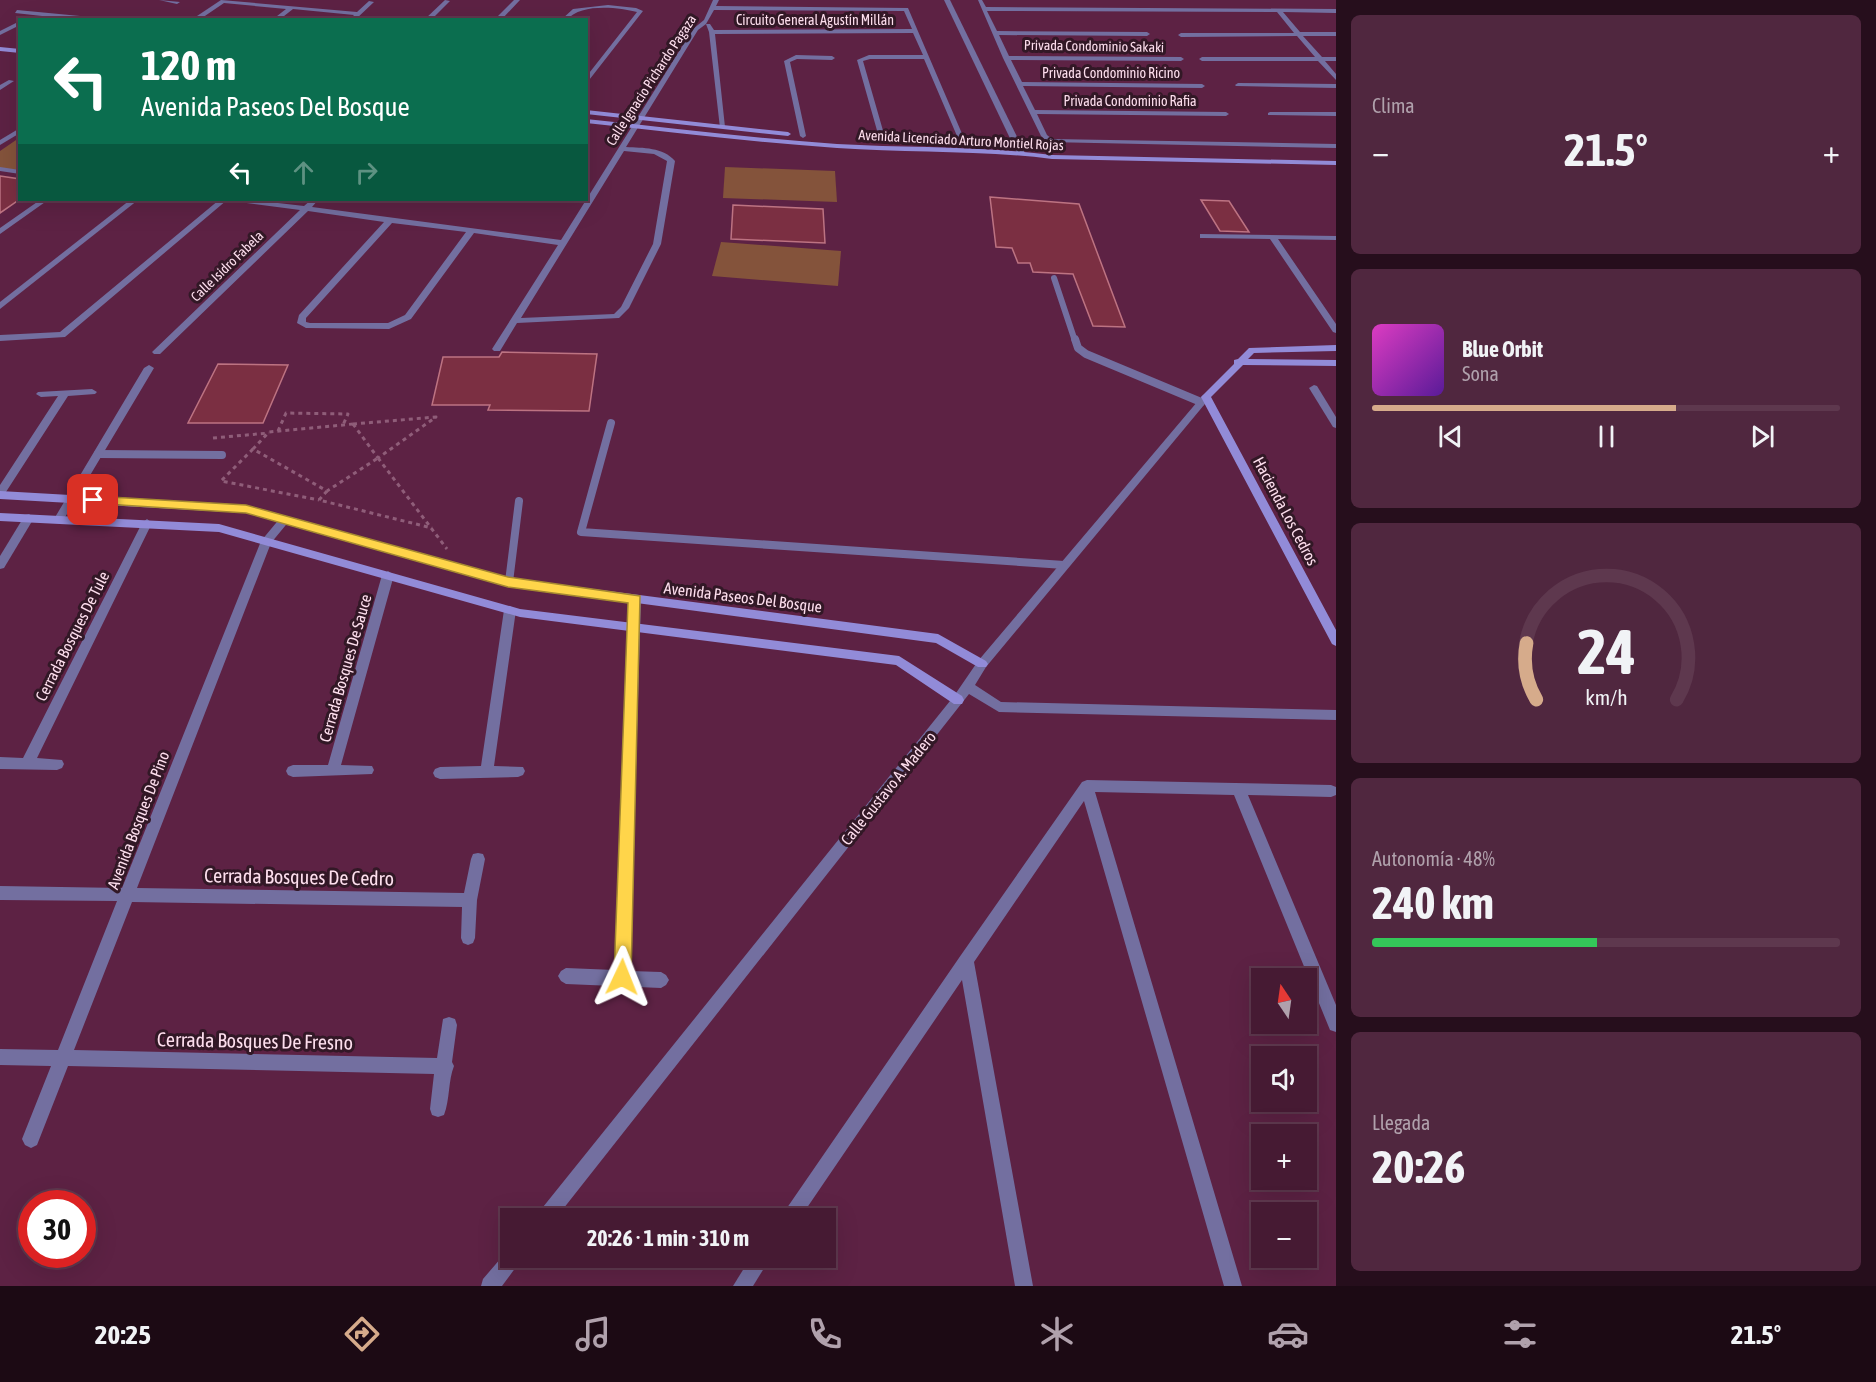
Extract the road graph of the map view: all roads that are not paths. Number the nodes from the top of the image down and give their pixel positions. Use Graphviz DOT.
graph roads {
  1 [pos="162,0"];
  2 [pos="517,0"];
  3 [pos="716,0"];
  4 [pos="947,0"];
  5 [pos="224,1"];
  6 [pos="447,1"];
  7 [pos="980,1"];
  8 [pos="177,2"];
  9 [pos="371,2"];
  10 [pos="291,8"];
  11 [pos="712,8"];
  12 [pos="984,9"];
  13 [pos="1279,11"];
  14 [pos="1336,11"];
  15 [pos="17,12"];
  16 [pos="37,14"];
  17 [pos="359,14"];
  18 [pos="30,18"];
  19 [pos="80,18"];
  20 [pos="197,18"];
  21 [pos="278,18"];
  22 [pos="354,18"];
  23 [pos="429,18"];
  24 [pos="499,18"];
  25 [pos="566,18"];
  26 [pos="706,21"];
  27 [pos="18,24"];
  28 [pos="712,32"];
  29 [pos="915,32"];
  30 [pos="0,33"];
  31 [pos="995,33"];
  32 [pos="1147,34"];
  33 [pos="1299,34"];
  34 [pos="1336,34"];
  35 [pos="1181,35"];
  36 [pos="0,49"];
  37 [pos="18,51"];
  38 [pos="0,55"];
  39 [pos="18,57"];
  40 [pos="927,57"];
  41 [pos="832,58"];
  42 [pos="1006,58"];
  43 [pos="1181,59"];
  44 [pos="1202,59"];
  45 [pos="1320,59"];
  46 [pos="1336,59"];
  47 [pos="1336,78"];
  48 [pos="588,79"];
  49 [pos="11,81"];
  50 [pos="1019,84"];
  51 [pos="1238,85"];
  52 [pos="1202,86"];
  53 [pos="1336,86"];
  54 [pos="0,88"];
  55 [pos="588,112"];
  56 [pos="1034,112"];
  57 [pos="1226,114"];
  58 [pos="1270,114"];
  59 [pos="1336,114"];
  60 [pos="588,121"];
  61 [pos="640,122"];
  62 [pos="722,127"];
  63 [pos="18,131"];
  64 [pos="803,136"];
  65 [pos="883,141"];
  66 [pos="0,143"];
  67 [pos="963,143"];
  68 [pos="1017,144"];
  69 [pos="1336,146"];
  70 [pos="623,148"];
  71 [pos="1021,153"];
  72 [pos="1336,163"];
  73 [pos="0,169"];
  74 [pos="18,172"];
  75 [pos="43,201"];
  76 [pos="133,201"];
  77 [pos="222,201"];
  78 [pos="248,201"];
  79 [pos="314,201"];
  80 [pos="307,208"];
  81 [pos="390,220"];
  82 [pos="472,230"];
  83 [pos="0,232"];
  84 [pos="1203,236"];
  85 [pos="1272,237"];
  86 [pos="1336,238"];
  87 [pos="564,243"];
  88 [pos="1054,278"];
  89 [pos="0,306"];
  90 [pos="1323,311"];
  91 [pos="1336,311"];
  92 [pos="514,321"];
  93 [pos="1336,330"];
  94 [pos="0,338"];
  95 [pos="1336,348"];
  96 [pos="497,349"];
  97 [pos="157,352"];
  98 [pos="1237,362"];
  99 [pos="1336,363"];
  100 [pos="149,368"];
  101 [pos="1314,388"];
  102 [pos="92,392"];
  103 [pos="65,393"];
  104 [pos="41,394"];
  105 [pos="1204,399"];
  106 [pos="1324,406"];
  107 [pos="1336,406"];
  108 [pos="611,423"];
  109 [pos="1336,425"];
  110 [pos="98,454"];
  111 [pos="222,454"];
  112 [pos="0,494"];
  113 [pos="71,499"];
  114 [pos="519,501"];
  115 [pos="0,517"];
  116 [pos="29,518"];
  117 [pos="59,519"];
  118 [pos="285,520"];
  119 [pos="147,523"];
  120 [pos="266,542"];
  121 [pos="0,565"];
  122 [pos="1064,566"];
  123 [pos="388,575"];
  124 [pos="508,582"];
  125 [pos="635,599"];
  126 [pos="510,610"];
  127 [pos="632,627"];
  128 [pos="1336,641"];
  129 [pos="982,664"];
  130 [pos="967,686"];
  131 [pos="958,700"];
  132 [pos="1336,715"];
  133 [pos="0,763"];
  134 [pos="27,764"];
  135 [pos="57,764"];
  136 [pos="333,769"];
  137 [pos="367,770"];
  138 [pos="293,771"];
  139 [pos="518,771"];
  140 [pos="487,772"];
  141 [pos="440,773"];
  142 [pos="1087,786"];
  143 [pos="1239,790"];
  144 [pos="1331,791"];
  145 [pos="478,859"];
  146 [pos="0,893"];
  147 [pos="127,897"];
  148 [pos="470,900"];
  149 [pos="468,938"];
  150 [pos="966,960"];
  151 [pos="566,976"];
  152 [pos="622,977"];
  153 [pos="661,980"];
  154 [pos="1336,1024"];
  155 [pos="450,1025"];
  156 [pos="0,1057"];
  157 [pos="63,1058"];
  158 [pos="446,1066"];
  159 [pos="438,1109"];
  160 [pos="30,1139"];
  161 [pos="553,1208"];
  162 [pos="796,1208"];
  163 [pos="504,1268"];
  164 [pos="754,1268"];
  165 [pos="490,1286"];
  166 [pos="742,1286"];
  167 [pos="1024,1286"];
  168 [pos="1233,1286"];
  1 -- 8 [label="street"];
  2 -- 24 [label="street"];
  3 -- 11 [label="street, Calle Ignacio Pichardo Pagaza"];
  4 -- 68 [label="street"];
  5 -- 10 [label="street"];
  5 -- 20 [label="street"];
  6 -- 23 [label="street"];
  7 -- 12 [label="street"];
  9 -- 17 [label="street"];
  10 -- 17 [label="street"];
  10 -- 21 [label="street"];
  11 -- 26 [label="street, Calle Ignacio Pichardo Pagaza"];
  11 -- 29 [label="street, Circuito General Agustín Millán"];
  12 -- 13 [label="street"];
  12 -- 31 [label="street"];
  13 -- 14 [label="street"];
  13 -- 33 [label="street"];
  15 -- 16 [label="street"];
  16 -- 18 [label="street"];
  16 -- 19 [label="street"];
  17 -- 22 [label="street"];
  25 -- 48 [label="street"];
  26 -- 28 [label="street"];
  26 -- 61 [label="street, Calle Ignacio Pichardo Pagaza"];
  27 -- 30 [label="street"];
  28 -- 29 [label="street, Circuito General Agustín Millán"];
  28 -- 62 [label="street"];
  29 -- 40 [label="street"];
  31 -- 32 [label="street"];
  31 -- 42 [label="street"];
  33 -- 34 [label="street"];
  33 -- 35 [label="street"];
  33 -- 45 [label="street"];
  36 -- 37 [label="main road"];
  38 -- 39 [label="main road"];
  40 -- 65 [label="street"];
  40 -- 67 [label="street"];
  41 -- 64 [label="street"];
  42 -- 43 [label="street, Privada Condominio Sakaki"];
  42 -- 50 [label="street"];
  44 -- 45 [label="street"];
  45 -- 46 [label="street"];
  45 -- 47 [label="street"];
  49 -- 54 [label="street"];
  50 -- 52 [label="street, Privada Condominio Ricino"];
  50 -- 56 [label="street"];
  51 -- 53 [label="street"];
  55 -- 61 [label="main road, Avenida Licenciado Arturo Montiel Rojas"];
  56 -- 57 [label="street, Privada Condominio Rafia"];
  56 -- 69 [label="street, Avenida Licenciado Arturo Montiel Rojas"];
  58 -- 59 [label="street"];
  60 -- 61 [label="main road, Avenida Licenciado Arturo Montiel Rojas"];
  61 -- 62 [label="main road, Avenida Licenciado Arturo Montiel Rojas"];
  61 -- 70 [label="street, Calle Ignacio Pichardo Pagaza"];
  61 -- 71 [label="main road, Avenida Licenciado Arturo Montiel Rojas"];
  62 -- 64 [label="main road, Avenida Licenciado Arturo Montiel Rojas"];
  63 -- 66 [label="street"];
  64 -- 65 [label="main road, Avenida Licenciado Arturo Montiel Rojas"];
  65 -- 67 [label="main road, Avenida Licenciado Arturo Montiel Rojas"];
  67 -- 68 [label="main road, Avenida Licenciado Arturo Montiel Rojas"];
  68 -- 71 [label="street"];
  70 -- 87 [label="street, Calle Ignacio Pichardo Pagaza"];
  70 -- 92 [label="street"];
  71 -- 72 [label="main road, Avenida Licenciado Arturo Montiel Rojas"];
  73 -- 74 [label="street"];
  75 -- 83 [label="street"];
  76 -- 89 [label="street"];
  77 -- 94 [label="street"];
  78 -- 80 [label="street"];
  79 -- 80 [label="street, Calle Isidro Fabela"];
  80 -- 81 [label="street"];
  80 -- 97 [label="street, Calle Isidro Fabela"];
  81 -- 82 [label="street"];
  81 -- 82 [label="street"];
  82 -- 87 [label="street"];
  84 -- 85 [label="street"];
  85 -- 86 [label="street"];
  85 -- 90 [label="street"];
  87 -- 92 [label="street, Calle Ignacio Pichardo Pagaza"];
  88 -- 105 [label="lane"];
  90 -- 91 [label="street"];
  90 -- 93 [label="street"];
  92 -- 96 [label="street, Calle Ignacio Pichardo Pagaza"];
  95 -- 98 [label="main road, Calle Gustavo A. Madero"];
  98 -- 99 [label="main road"];
  98 -- 105 [label="main road, Calle Gustavo A. Madero"];
  100 -- 110 [label="street"];
  101 -- 106 [label="street"];
  102 -- 103 [label="street"];
  103 -- 104 [label="street"];
  103 -- 112 [label="street"];
  105 -- 122 [label="street, Calle Gustavo A. Madero"];
  105 -- 128 [label="main road, Hacienda Los Cedros"];
  106 -- 107 [label="street"];
  106 -- 109 [label="street"];
  108 -- 122 [label="lane"];
  110 -- 111 [label="lane"];
  110 -- 113 [label="street"];
  112 -- 113 [label="main road, Avenida Paseos Del Bosque"];
  113 -- 117 [label="street"];
  113 -- 118 [label="main road, Avenida Paseos Del Bosque"];
  114 -- 124 [label="lane"];
  115 -- 116 [label="main road"];
  116 -- 117 [label="main road"];
  116 -- 121 [label="street"];
  117 -- 119 [label="main road"];
  118 -- 120 [label="street, Avenida Bosques De Pino"];
  118 -- 124 [label="main road, Avenida Paseos Del Bosque"];
  119 -- 120 [label="main road"];
  119 -- 134 [label="street, Cerrada Bosques De Tule"];
  120 -- 123 [label="main road"];
  120 -- 147 [label="street, Avenida Bosques De Pino"];
  122 -- 129 [label="street, Calle Gustavo A. Madero"];
  123 -- 126 [label="main road"];
  123 -- 136 [label="street, Cerrada Bosques De Sauce"];
  124 -- 125 [label="main road, Avenida Paseos Del Bosque"];
  125 -- 127 [label="street"];
  125 -- 129 [label="main road, Avenida Paseos Del Bosque"];
  126 -- 127 [label="main road"];
  126 -- 140 [label="street"];
  127 -- 131 [label="main road"];
  127 -- 152 [label="street"];
  129 -- 130 [label="street, Calle Gustavo A. Madero"];
  130 -- 131 [label="street, Calle Gustavo A. Madero"];
  130 -- 132 [label="street"];
  131 -- 161 [label="street, Calle Gustavo A. Madero"];
  133 -- 134 [label="street"];
  134 -- 135 [label="street"];
  136 -- 137 [label="street"];
  136 -- 138 [label="street"];
  139 -- 140 [label="street"];
  140 -- 141 [label="street"];
  142 -- 143 [label="street"];
  142 -- 150 [label="street"];
  142 -- 168 [label="street"];
  143 -- 144 [label="street"];
  143 -- 154 [label="street"];
  145 -- 148 [label="street"];
  146 -- 147 [label="street, Cerrada Bosques De Cedro"];
  147 -- 148 [label="street, Cerrada Bosques De Cedro"];
  147 -- 157 [label="street, Avenida Bosques De Pino"];
  148 -- 149 [label="street"];
  150 -- 162 [label="street"];
  150 -- 167 [label="street"];
  151 -- 152 [label="street"];
  152 -- 153 [label="street"];
  155 -- 158 [label="street"];
  156 -- 157 [label="street, Cerrada Bosques De Fresno"];
  157 -- 158 [label="street, Cerrada Bosques De Fresno"];
  157 -- 160 [label="street, Avenida Bosques De Pino"];
  158 -- 159 [label="street"];
  163 -- 165 [label="street"];
  164 -- 166 [label="street"];
}
